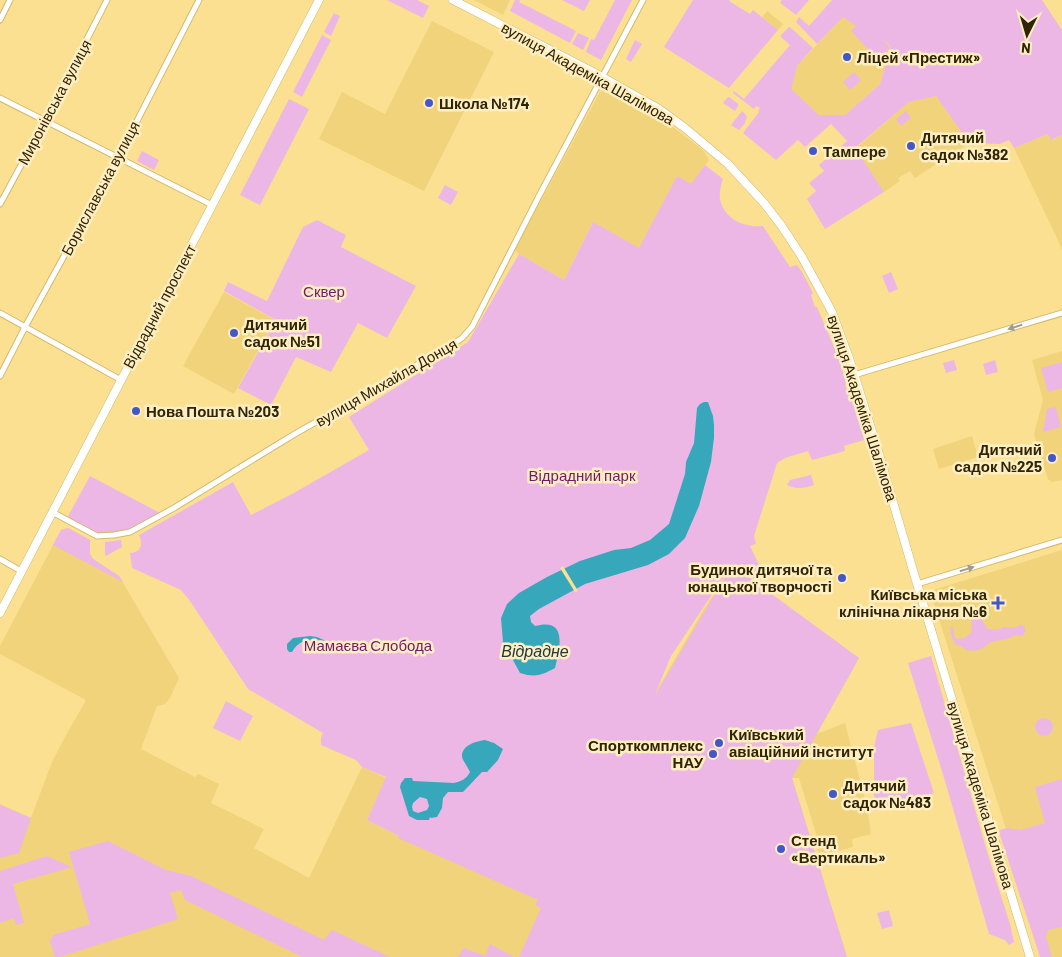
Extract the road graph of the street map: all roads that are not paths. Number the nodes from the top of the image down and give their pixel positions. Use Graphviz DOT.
graph roads {
  1 [pos="10,0"];
  2 [pos="107,0"];
  3 [pos="198,0"];
  4 [pos="319,0"];
  5 [pos="453,0"];
  6 [pos="460,0"];
  7 [pos="643,0"];
  8 [pos="0,20"];
  9 [pos="603,76"];
  10 [pos="0,98"];
  11 [pos="45,121"];
  12 [pos="118,158"];
  13 [pos="0,204"];
  14 [pos="212,205"];
  15 [pos="0,313"];
  16 [pos="1062,313"];
  17 [pos="25,327"];
  18 [pos="855,374"];
  19 [pos="0,376"];
  20 [pos="121,380"];
  21 [pos="52,512"];
  22 [pos="1062,540"];
  23 [pos="0,559"];
  24 [pos="22,571"];
  25 [pos="918,584"];
  26 [pos="0,613"];
  27 [pos="1030,957"];
  28 [pos="1034,957"];
  1 -- 8 [label="street"];
  2 -- 11 [label="street, Миронівська вулиця"];
  3 -- 12 [label="street, Бориславська вулиця"];
  4 -- 14 [label="street, Відрадний проспект"];
  5 -- 9 [label="street, вулиця Академіка Шалімова"];
  6 -- 9 [label="street, вулиця Академіка Шалімова"];
  7 -- 9 [label="street, вулиця Михайла Донця"];
  9 -- 18 [label="street, вулиця Академіка Шалімова"];
  9 -- 21 [label="street, вулиця Михайла Донця"];
  10 -- 11 [label="street"];
  11 -- 12 [label="street"];
  11 -- 13 [label="street, Миронівська вулиця"];
  12 -- 14 [label="street"];
  12 -- 17 [label="street, Бориславська вулиця"];
  14 -- 20 [label="street, Відрадний проспект"];
  15 -- 17 [label="street"];
  16 -- 18 [label="street, one-way"];
  17 -- 19 [label="street, Бориславська вулиця"];
  17 -- 20 [label="street"];
  18 -- 25 [label="street, вулиця Академіка Шалімова"];
  20 -- 21 [label="street, Відрадний проспект"];
  21 -- 24 [label="street, Відрадний проспект"];
  25 -- 22 [label="street, one-way"];
  23 -- 24 [label="street"];
  24 -- 26 [label="street, Відрадний проспект"];
  25 -- 27 [label="street, вулиця Академіка Шалімова"];
  25 -- 28 [label="street, вулиця Академіка Шалімова"];
}
